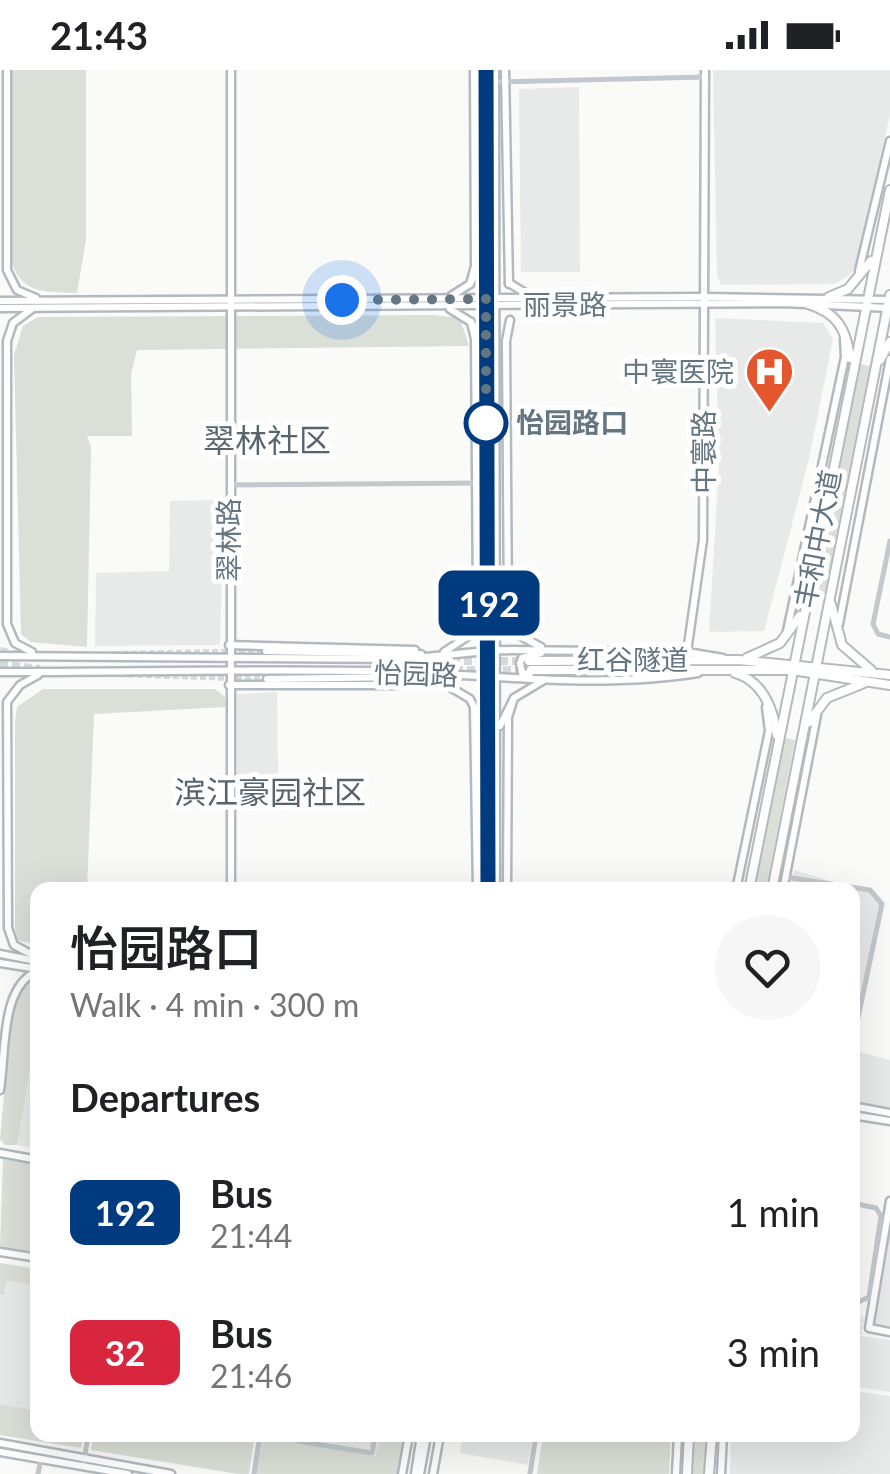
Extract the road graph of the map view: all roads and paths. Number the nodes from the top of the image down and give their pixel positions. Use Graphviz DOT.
graph roads {
  1 [pos="6,70"];
  2 [pos="231,70"];
  3 [pos="474,70"];
  4 [pos="486,70"];
  5 [pos="495,70"];
  6 [pos="504,70"];
  7 [pos="705,73"];
  8 [pos="495,82"];
  9 [pos="504,82"];
  10 [pos="890,142"];
  11 [pos="890,190"];
  12 [pos="491,247"];
  13 [pos="875,252"];
  14 [pos="470,284"];
  15 [pos="509,284"];
  16 [pos="854,284"];
  17 [pos="829,297"];
  18 [pos="42,300"];
  19 [pos="705,300"];
  20 [pos="486,302"];
  21 [pos="496,302"];
  22 [pos="538,302"];
  23 [pos="864,302"];
  24 [pos="889,302"];
  25 [pos="231,303"];
  26 [pos="434,303"];
  27 [pos="0,304"];
  28 [pos="808,304"];
  29 [pos="34,308"];
  30 [pos="510,320"];
  31 [pos="471,322"];
  32 [pos="841,324"];
  33 [pos="890,342"];
  34 [pos="496,359"];
  35 [pos="890,359"];
  36 [pos="486,362"];
  37 [pos="852,365"];
  38 [pos="874,373"];
  39 [pos="475,483"];
  40 [pos="486,483"];
  41 [pos="230,486"];
  42 [pos="890,540"];
  43 [pos="493,593"];
  44 [pos="830,596"];
  45 [pos="806,600"];
  46 [pos="515,632"];
  47 [pos="470,635"];
  48 [pos="890,636"];
  49 [pos="780,644"];
  50 [pos="229,645"];
  51 [pos="842,645"];
  52 [pos="492,650"];
  53 [pos="552,650"];
  54 [pos="266,652"];
  55 [pos="687,652"];
  56 [pos="436,654"];
  57 [pos="78,655"];
  58 [pos="0,656"];
  59 [pos="229,659"];
  60 [pos="738,660"];
  61 [pos="793,666"];
  62 [pos="815,668"];
  63 [pos="720,669"];
  64 [pos="0,672"];
  65 [pos="44,672"];
  66 [pos="229,672"];
  67 [pos="875,672"];
  68 [pos="425,675"];
  69 [pos="890,675"];
  70 [pos="488,676"];
  71 [pos="497,676"];
  72 [pos="562,678"];
  73 [pos="267,680"];
  74 [pos="872,682"];
  75 [pos="229,686"];
  76 [pos="890,686"];
  77 [pos="762,692"];
  78 [pos="514,698"];
  79 [pos="827,698"];
  80 [pos="470,699"];
  81 [pos="488,737"];
  82 [pos="803,740"];
  83 [pos="498,742"];
  84 [pos="778,742"];
  85 [pos="785,877"];
  86 [pos="230,882"];
  87 [pos="477,882"];
  88 [pos="488,882"];
  89 [pos="496,882"];
  90 [pos="508,882"];
  91 [pos="738,882"];
  92 [pos="751,882"];
  93 [pos="774,882"];
  94 [pos="784,882"];
  95 [pos="818,882"];
  96 [pos="860,888"];
  97 [pos="0,954"];
  98 [pos="30,955"];
  99 [pos="30,959"];
  100 [pos="0,963"];
  101 [pos="30,969"];
  102 [pos="30,973"];
  103 [pos="860,1008"];
  104 [pos="0,1090"];
  105 [pos="860,1107"];
  106 [pos="890,1113"];
  107 [pos="860,1116"];
  108 [pos="890,1121"];
  109 [pos="0,1153"];
  110 [pos="30,1159"];
  111 [pos="890,1201"];
  112 [pos="860,1205"];
  113 [pos="0,1252"];
  114 [pos="30,1257"];
  115 [pos="860,1301"];
  116 [pos="890,1332"];
  117 [pos="87,1442"];
  118 [pos="259,1442"];
  119 [pos="303,1442"];
  120 [pos="374,1442"];
  121 [pos="408,1442"];
  122 [pos="423,1442"];
  123 [pos="439,1442"];
  124 [pos="535,1442"];
  125 [pos="678,1442"];
  126 [pos="689,1442"];
  127 [pos="711,1442"];
  128 [pos="722,1442"];
  129 [pos="0,1443"];
  130 [pos="0,1452"];
  131 [pos="41,1459"];
  132 [pos="84,1462"];
  133 [pos="417,1473"];
  134 [pos="38,1474"];
  135 [pos="128,1474"];
  136 [pos="171,1474"];
  137 [pos="254,1474"];
  138 [pos="402,1474"];
  139 [pos="433,1474"];
  140 [pos="530,1474"];
  141 [pos="676,1474"];
  142 [pos="687,1474"];
  143 [pos="709,1474"];
  144 [pos="720,1474"];
  1 -- 18 [label="street"];
  2 -- 25 [label="street, 翠林路"];
  3 -- 14 [label="street"];
  4 -- 12 [label="street"];
  5 -- 8 [label="street"];
  6 -- 9 [label="street"];
  7 -- 9 [label="street"];
  7 -- 19 [label="street, 中寰路"];
  8 -- 9 [label="street"];
  8 -- 12 [label="street"];
  9 -- 15 [label="street"];
  10 -- 16 [label="street"];
  11 -- 13 [label="main road, 丰和中大道"];
  12 -- 14 [label="street"];
  12 -- 15 [label="street"];
  12 -- 20 [label="street"];
  12 -- 21 [label="street"];
  13 -- 16 [label="main road"];
  13 -- 23 [label="main road, 丰和中大道"];
  14 -- 26 [label="street"];
  15 -- 22 [label="street"];
  16 -- 17 [label="main road"];
  17 -- 19 [label="street, 丽景路"];
  17 -- 23 [label="street, 丽景路"];
  18 -- 25 [label="street, 丽景路"];
  18 -- 27 [label="street, 丽景路"];
  19 -- 22 [label="street, 丽景路"];
  19 -- 28 [label="street, 丽景路"];
  19 -- 55 [label="street, 中寰路"];
  20 -- 21 [label="street, 丽景路"];
  20 -- 26 [label="street, 丽景路"];
  20 -- 36 [label="street"];
  21 -- 22 [label="street, 丽景路"];
  21 -- 34 [label="street"];
  22 -- 30 [label="street"];
  23 -- 24 [label="street, 丽景路"];
  23 -- 28 [label="street, 丽景路"];
  23 -- 37 [label="main road, 丰和中大道"];
  24 -- 38 [label="main road, 丰和中大道"];
  25 -- 26 [label="street, 丽景路"];
  25 -- 29 [label="street, 丽景路"];
  25 -- 41 [label="street, 翠林路"];
  26 -- 31 [label="street"];
  27 -- 29 [label="street, 丽景路"];
  28 -- 32 [label="main road"];
  29 -- 57 [label="street"];
  30 -- 34 [label="street"];
  30 -- 46 [label="street"];
  31 -- 36 [label="street"];
  31 -- 39 [label="street"];
  32 -- 37 [label="main road"];
  32 -- 49 [label="street"];
  33 -- 38 [label="main road"];
  34 -- 43 [label="street"];
  35 -- 51 [label="street"];
  36 -- 40 [label="street"];
  37 -- 45 [label="main road, 丰和中大道"];
  38 -- 44 [label="main road, 丰和中大道"];
  39 -- 40 [label="street"];
  39 -- 41 [label="street"];
  39 -- 47 [label="street"];
  40 -- 43 [label="street"];
  41 -- 50 [label="street, 翠林路"];
  42 -- 48 [label="street"];
  43 -- 46 [label="street"];
  43 -- 47 [label="street"];
  43 -- 52 [label="street"];
  44 -- 51 [label="main road"];
  44 -- 62 [label="main road, 丰和中大道"];
  45 -- 49 [label="main road"];
  45 -- 61 [label="main road, 丰和中大道"];
  46 -- 53 [label="street"];
  47 -- 56 [label="street"];
  49 -- 60 [label="main road"];
  50 -- 56 [label="street"];
  50 -- 59 [label="street, 翠林路"];
  51 -- 67 [label="main road"];
  52 -- 53 [label="street, 怡园路"];
  52 -- 56 [label="street, 怡园路"];
  52 -- 70 [label="street"];
  52 -- 71 [label="street"];
  53 -- 55 [label="street, 怡园路"];
  53 -- 72 [label="street"];
  54 -- 56 [label="street"];
  55 -- 60 [label="street, 怡园路"];
  56 -- 59 [label="street, 怡园路"];
  57 -- 58 [label="street, 怡园路"];
  57 -- 59 [label="street, 怡园路"];
  59 -- 66 [label="street, 翠林路"];
  60 -- 61 [label="main road, 怡园路"];
  60 -- 63 [label="main road, 红谷隧道"];
  61 -- 62 [label="main road, 怡园路"];
  61 -- 63 [label="main road, 怡园路"];
  61 -- 84 [label="main road, 丰和中大道"];
  62 -- 67 [label="main road, 怡园路"];
  62 -- 74 [label="main road, 怡园路"];
  62 -- 82 [label="main road, 丰和中大道"];
  63 -- 72 [label="street, 怡园路"];
  63 -- 77 [label="main road"];
  64 -- 65 [label="street, 怡园路"];
  65 -- 66 [label="street, 怡园路"];
  65 -- 98 [label="street"];
  66 -- 68 [label="street, 怡园路"];
  66 -- 75 [label="street, 翠林路"];
  67 -- 69 [label="main road, 怡园路"];
  68 -- 70 [label="street, 怡园路"];
  68 -- 73 [label="street"];
  68 -- 75 [label="street"];
  68 -- 80 [label="street"];
  70 -- 71 [label="street, 怡园路"];
  70 -- 81 [label="street"];
  71 -- 72 [label="street, 怡园路"];
  71 -- 83 [label="street"];
  72 -- 78 [label="street"];
  74 -- 76 [label="main road, 怡园路"];
  74 -- 79 [label="main road"];
  75 -- 86 [label="street, 翠林路"];
  77 -- 84 [label="main road"];
  77 -- 91 [label="street"];
  78 -- 83 [label="street"];
  78 -- 90 [label="street"];
  79 -- 82 [label="main road"];
  79 -- 85 [label="street"];
  80 -- 81 [label="street"];
  80 -- 87 [label="street"];
  81 -- 88 [label="street"];
  82 -- 93 [label="main road, 丰和中大道"];
  83 -- 89 [label="street"];
  84 -- 92 [label="main road, 丰和中大道"];
  85 -- 94 [label="street"];
  85 -- 95 [label="street"];
  96 -- 103 [label="street"];
  97 -- 99 [label="street"];
  100 -- 101 [label="street"];
  102 -- 104 [label="street"];
  105 -- 106 [label="street"];
  107 -- 108 [label="street"];
  109 -- 110 [label="street"];
  111 -- 116 [label="street"];
  112 -- 115 [label="street"];
  113 -- 114 [label="street"];
  117 -- 132 [label="street"];
  118 -- 137 [label="street"];
  119 -- 120 [label="street"];
  121 -- 138 [label="street"];
  122 -- 133 [label="street"];
  123 -- 139 [label="street"];
  124 -- 140 [label="street"];
  125 -- 141 [label="street"];
  126 -- 142 [label="main road"];
  127 -- 143 [label="main road"];
  128 -- 144 [label="street"];
  129 -- 132 [label="street"];
  130 -- 131 [label="street"];
  131 -- 132 [label="street"];
  131 -- 134 [label="street"];
  132 -- 135 [label="street"];
  132 -- 136 [label="street"];
}
